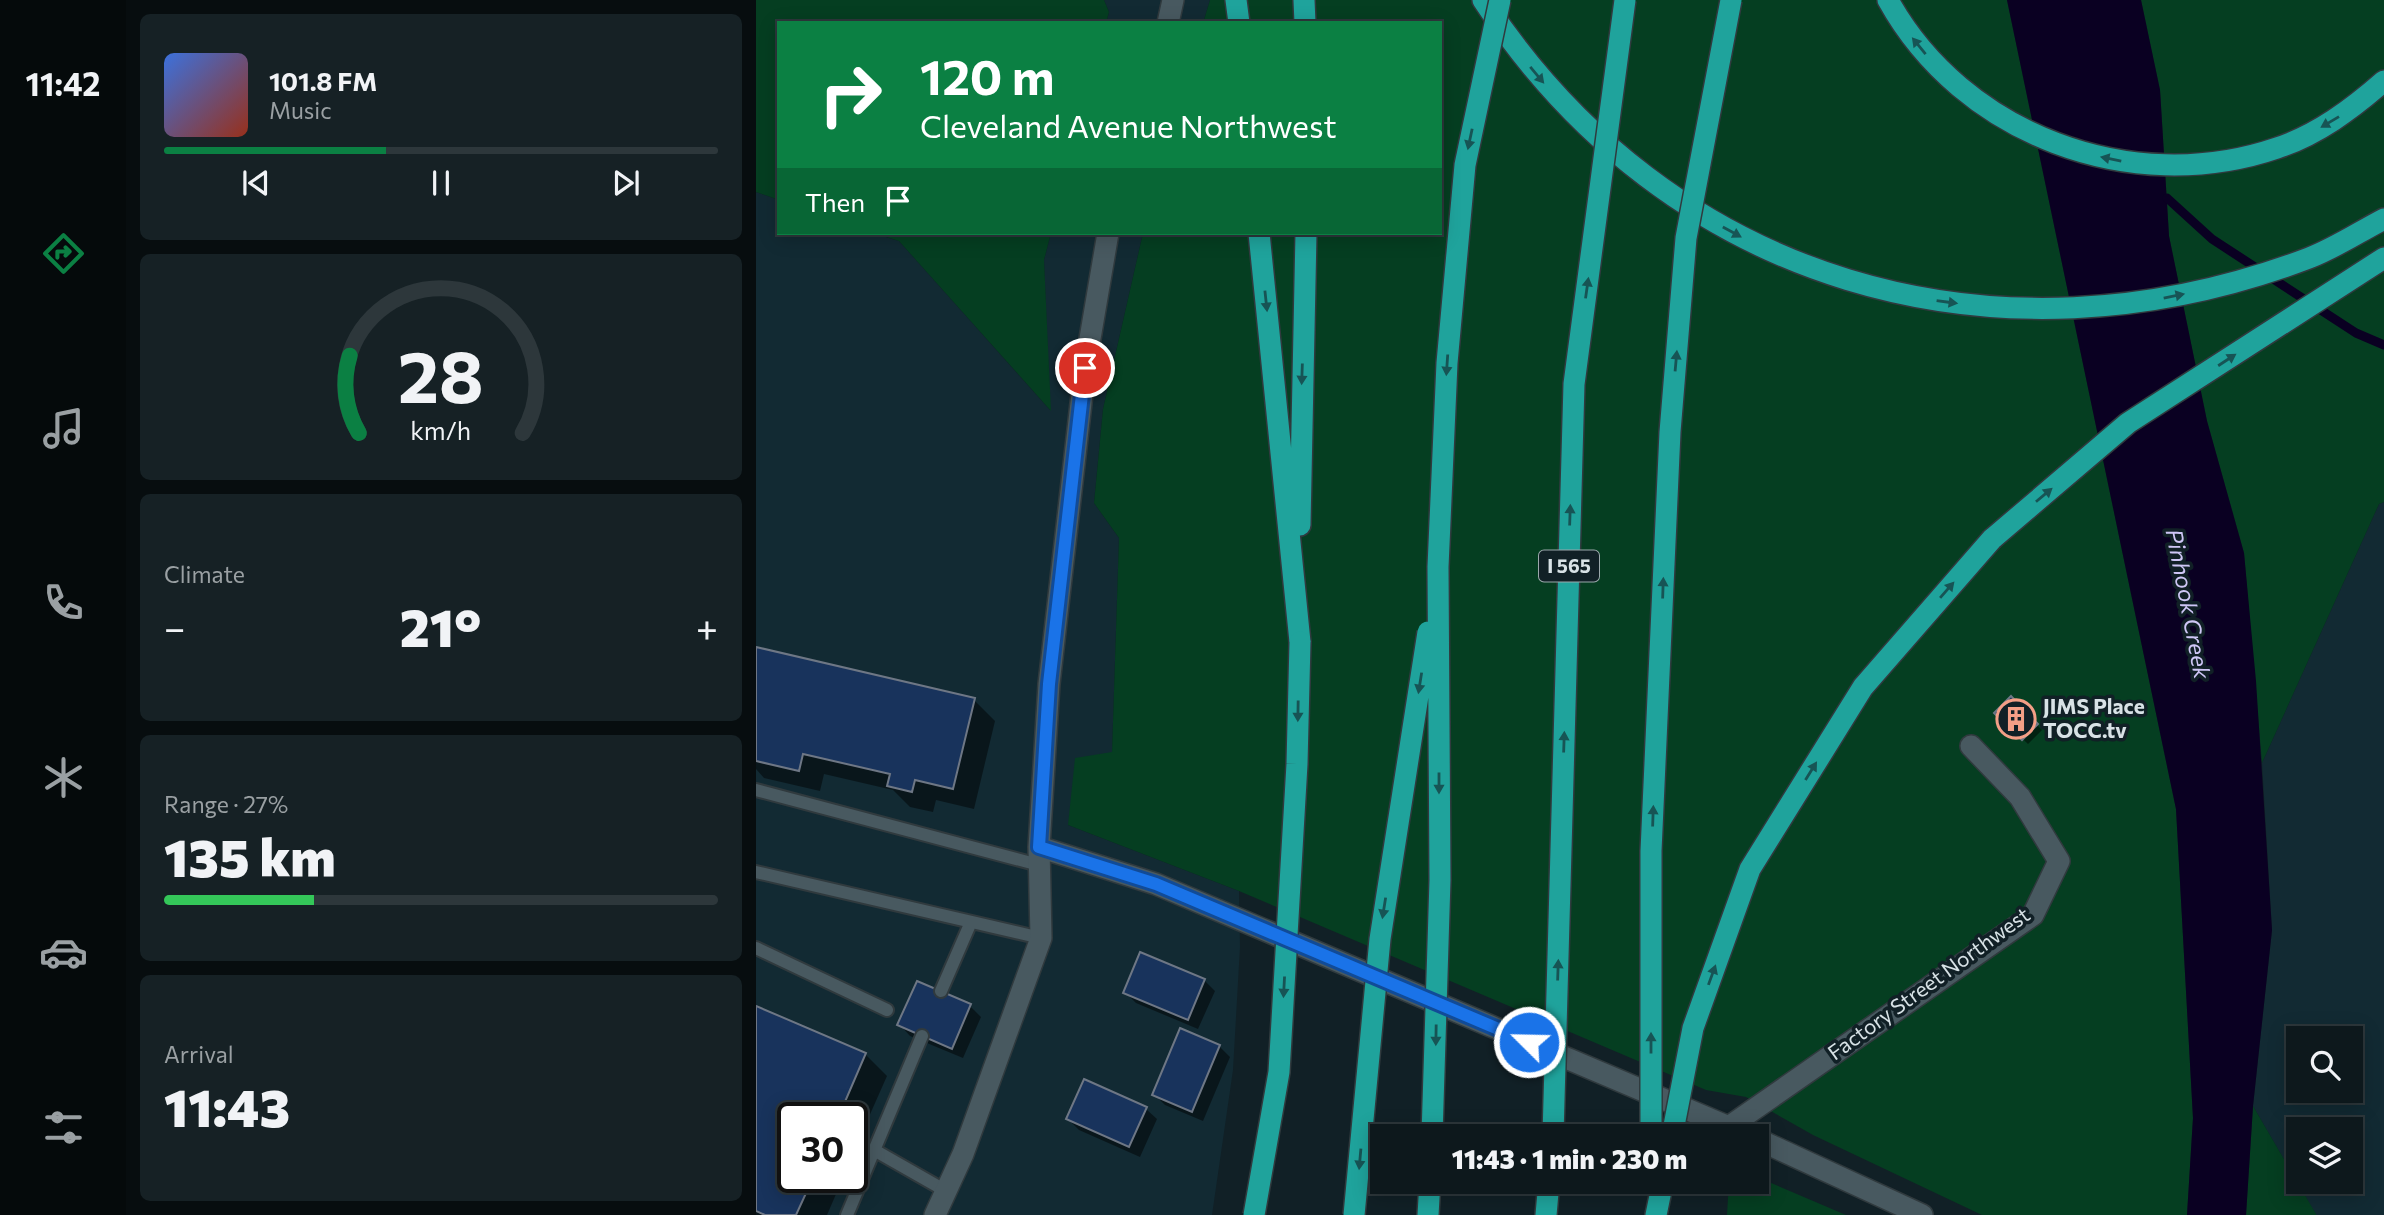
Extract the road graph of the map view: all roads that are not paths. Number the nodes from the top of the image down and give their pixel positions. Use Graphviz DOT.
graph roads {
  1 [pos="1173,0"];
  2 [pos="1236,0"];
  3 [pos="1304,0"];
  4 [pos="1483,0"];
  5 [pos="1500,0"];
  6 [pos="1625,0"];
  7 [pos="1731,0"];
  8 [pos="1888,0"];
  9 [pos="1168,21"];
  10 [pos="1239,21"];
  11 [pos="1305,21"];
  12 [pos="2384,81"];
  13 [pos="2384,219"];
  14 [pos="1108,235"];
  15 [pos="1259,235"];
  16 [pos="1306,235"];
  17 [pos="2384,258"];
  18 [pos="1438,568"];
  19 [pos="1300,642"];
  20 [pos="1971,746"];
  21 [pos="756,790"];
  22 [pos="1039,856"];
  23 [pos="756,872"];
  24 [pos="971,922"];
  25 [pos="1041,938"];
  26 [pos="756,948"];
  27 [pos="942,991"];
  28 [pos="887,1010"];
  29 [pos="922,1036"];
  30 [pos="1432,1124"];
  31 [pos="1553,1124"];
  32 [pos="1651,1124"];
  33 [pos="1674,1124"];
  34 [pos="1725,1124"];
  35 [pos="1733,1124"];
  36 [pos="1769,1145"];
  37 [pos="874,1150"];
  38 [pos="946,1191"];
  39 [pos="1429,1194"];
  40 [pos="1549,1194"];
  41 [pos="1552,1194"];
  42 [pos="1651,1194"];
  43 [pos="1660,1194"];
  44 [pos="847,1215"];
  45 [pos="935,1215"];
  46 [pos="1254,1215"];
  47 [pos="1354,1215"];
  48 [pos="1428,1215"];
  49 [pos="1546,1215"];
  50 [pos="1553,1215"];
  51 [pos="1651,1215"];
  52 [pos="1656,1215"];
  53 [pos="1922,1215"];
  1 -- 9 [label="street"];
  2 -- 10 [label="highway"];
  3 -- 11 [label="highway"];
  4 -- 13 [label="highway, one-way, bridge"];
  5 -- 18 [label="highway, one-way, bridge"];
  31 -- 6 [label="highway, I 565, one-way, bridge"];
  32 -- 7 [label="highway, one-way, bridge"];
  12 -- 8 [label="highway, one-way"];
  14 -- 22 [label="street"];
  15 -- 19 [label="highway, one-way"];
  16 -- 19 [label="highway, one-way"];
  33 -- 17 [label="highway, one-way, bridge"];
  18 -- 30 [label="highway, one-way, bridge"];
  18 -- 47 [label="highway, one-way, bridge"];
  19 -- 46 [label="highway, one-way, bridge"];
  20 -- 35 [label="street, Factory Street Northwest"];
  21 -- 22 [label="lane"];
  22 -- 25 [label="street"];
  22 -- 34 [label="street"];
  23 -- 24 [label="lane"];
  24 -- 25 [label="lane"];
  24 -- 27 [label="lane"];
  25 -- 38 [label="street"];
  26 -- 28 [label="lane"];
  29 -- 37 [label="lane"];
  36 -- 53 [label="street"];
  37 -- 38 [label="lane"];
  37 -- 44 [label="lane"];
  38 -- 45 [label="street"];
  39 -- 48 [label="highway"];
  40 -- 49 [label="highway"];
  41 -- 50 [label="highway"];
  42 -- 51 [label="highway"];
  43 -- 52 [label="highway"];
}
